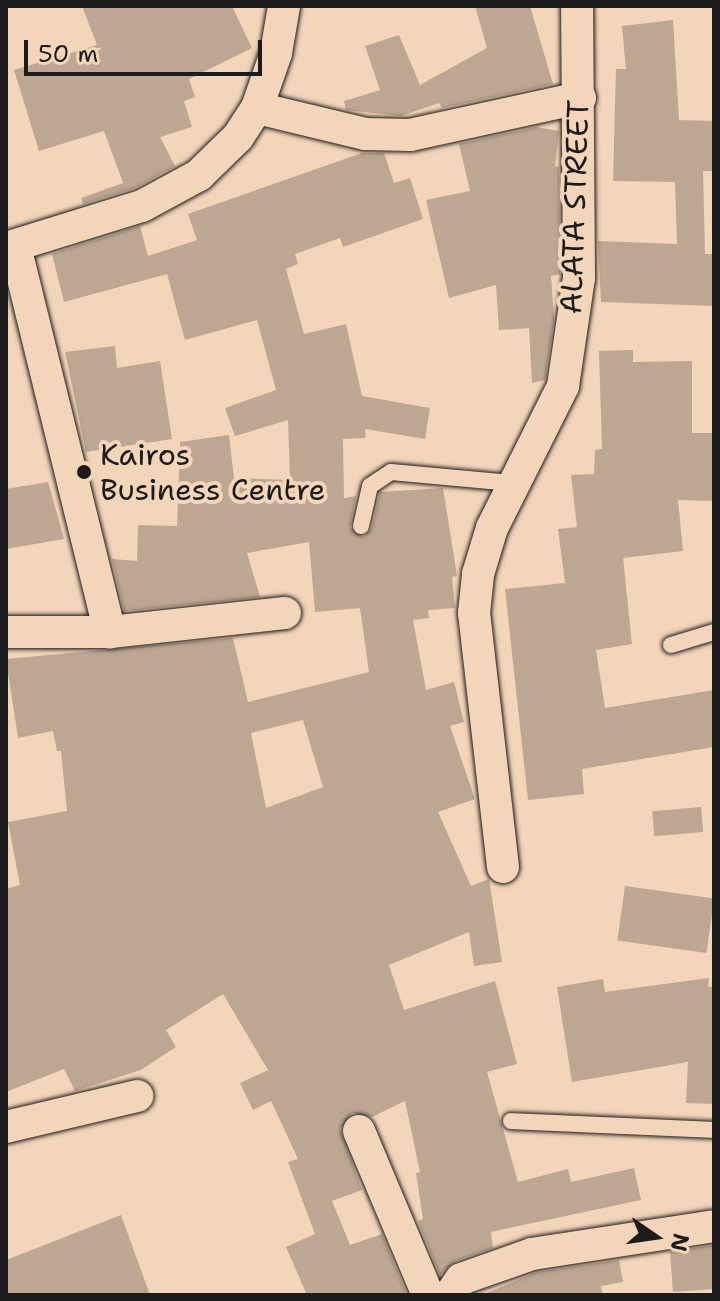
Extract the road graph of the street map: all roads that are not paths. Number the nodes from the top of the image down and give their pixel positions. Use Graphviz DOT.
graph roads {
  1 [pos="284,6"];
  2 [pos="577,6"];
  3 [pos="580,98"];
  4 [pos="257,108"];
  5 [pos="10,247"];
  6 [pos="512,483"];
  7 [pos="361,526"];
  8 [pos="285,613"];
  9 [pos="6,632"];
  10 [pos="110,632"];
  11 [pos="714,632"];
  12 [pos="671,645"];
  13 [pos="503,867"];
  14 [pos="137,1096"];
  15 [pos="511,1121"];
  16 [pos="6,1127"];
  17 [pos="714,1130"];
  18 [pos="359,1131"];
  19 [pos="714,1226"];
  20 [pos="428,1295"];
  21 [pos="450,1295"];
  1 -- 4 [label="street"];
  2 -- 3 [label="street, ALATA STREET"];
  3 -- 4 [label="street"];
  3 -- 6 [label="street, ALATA STREET"];
  4 -- 5 [label="street"];
  5 -- 10 [label="street"];
  6 -- 7 [label="lane"];
  6 -- 13 [label="street, ALATA STREET"];
  8 -- 10 [label="street"];
  9 -- 10 [label="street"];
  11 -- 12 [label="lane"];
  14 -- 16 [label="street"];
  15 -- 17 [label="lane"];
  18 -- 20 [label="street"];
  19 -- 21 [label="street"];
}
